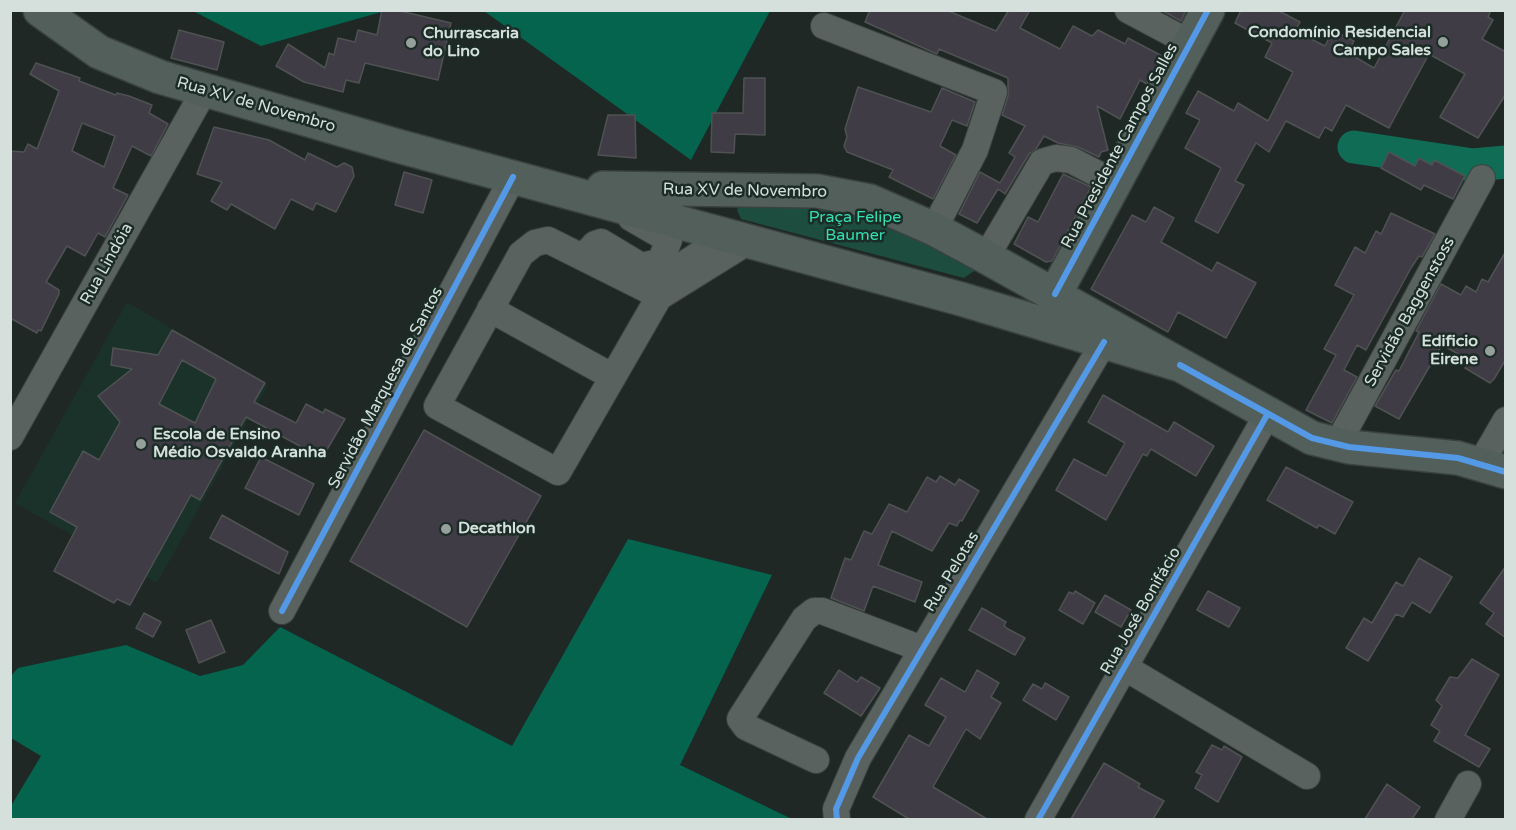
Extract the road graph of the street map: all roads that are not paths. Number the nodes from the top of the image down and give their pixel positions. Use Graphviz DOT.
graph roads {
  1 [pos="40,10"];
  2 [pos="1128,10"];
  3 [pos="1208,10"];
  4 [pos="824,26"];
  5 [pos="1190,44"];
  6 [pos="204,91"];
  7 [pos="513,177"];
  8 [pos="1482,178"];
  9 [pos="1115,183"];
  10 [pos="555,187"];
  11 [pos="759,190"];
  12 [pos="603,201"];
  13 [pos="934,229"];
  14 [pos="734,237"];
  15 [pos="584,256"];
  16 [pos="986,256"];
  17 [pos="1055,294"];
  18 [pos="961,299"];
  19 [pos="490,309"];
  20 [pos="1104,342"];
  21 [pos="1180,365"];
  22 [pos="613,376"];
  23 [pos="1267,415"];
  24 [pos="1506,420"];
  25 [pos="10,437"];
  26 [pos="1337,445"];
  27 [pos="1493,467"];
  28 [pos="282,611"];
  29 [pos="922,649"];
  30 [pos="1124,667"];
  31 [pos="816,760"];
  32 [pos="1307,776"];
  33 [pos="1468,784"];
  34 [pos="837,819"];
  35 [pos="1038,819"];
  36 [pos="1448,819"];
  1 -- 6 [label="main road, Rua XV de Novembro"];
  2 -- 5 [label="street"];
  3 -- 5 [label="main road, Rua Presidente Campos Salles"];
  4 -- 13 [label="street"];
  5 -- 9 [label="main road, Rua Presidente Campos Salles"];
  6 -- 7 [label="main road, Rua XV de Novembro"];
  6 -- 25 [label="street, Rua Lindóia"];
  7 -- 10 [label="main road, Rua XV de Novembro"];
  7 -- 28 [label="street, Servidão Marquesa de Santos"];
  8 -- 26 [label="street, Servidão Baggenstoss"];
  9 -- 16 [label="street"];
  9 -- 17 [label="main road, Rua Presidente Campos Salles"];
  10 -- 11 [label="main road, Rua XV de Novembro"];
  10 -- 12 [label="main road, Rua XV de Novembro"];
  11 -- 13 [label="main road, Rua XV de Novembro"];
  11 -- 14 [label="main road"];
  12 -- 14 [label="main road, Rua XV de Novembro"];
  12 -- 15 [label="street"];
  13 -- 16 [label="main road, Rua XV de Novembro"];
  14 -- 15 [label="street"];
  14 -- 18 [label="main road, Rua XV de Novembro"];
  14 -- 22 [label="street"];
  15 -- 19 [label="street"];
  16 -- 17 [label="main road, Rua XV de Novembro"];
  16 -- 18 [label="main road"];
  17 -- 21 [label="main road, Rua XV de Novembro"];
  18 -- 20 [label="main road, Rua XV de Novembro"];
  19 -- 22 [label="street"];
  19 -- 22 [label="street"];
  20 -- 21 [label="main road, Rua XV de Novembro"];
  20 -- 29 [label="street, Rua Pelotas"];
  21 -- 23 [label="main road, Rua XV de Novembro"];
  23 -- 26 [label="main road, Rua XV de Novembro"];
  23 -- 30 [label="street, Rua José Bonifácio"];
  24 -- 27 [label="street"];
  26 -- 27 [label="main road, Rua XV de Novembro"];
  29 -- 31 [label="street"];
  29 -- 34 [label="street, Rua Pelotas"];
  30 -- 32 [label="street"];
  30 -- 35 [label="street, Rua José Bonifácio"];
  33 -- 36 [label="street"];
}
